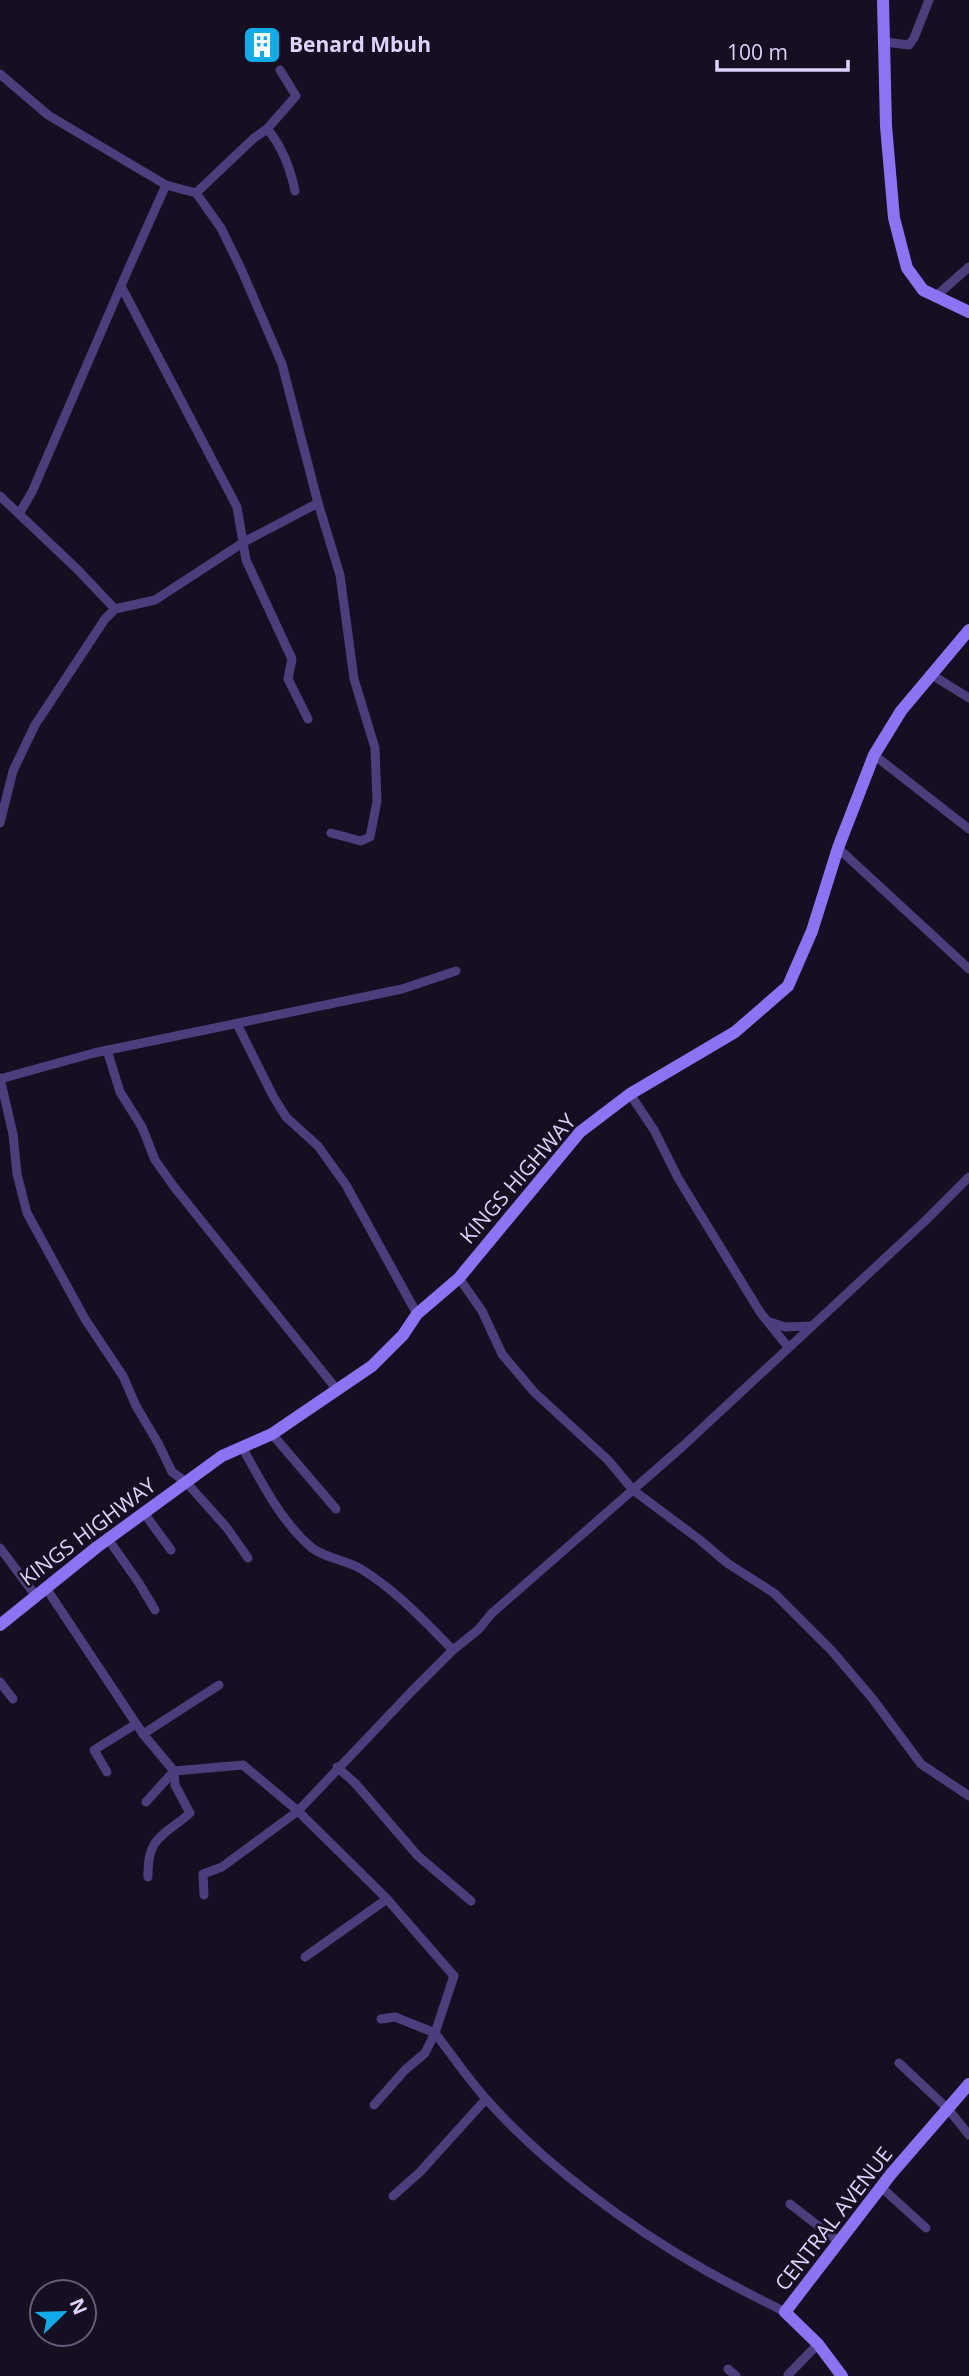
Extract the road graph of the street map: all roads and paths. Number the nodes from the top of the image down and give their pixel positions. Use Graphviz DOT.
graph roads {
  1 [pos="883,0"];
  2 [pos="929,0"];
  3 [pos="885,42"];
  4 [pos="280,70"];
  5 [pos="0,74"];
  6 [pos="267,129"];
  7 [pos="166,185"];
  8 [pos="295,191"];
  9 [pos="196,193"];
  10 [pos="969,267"];
  11 [pos="121,286"];
  12 [pos="936,296"];
  13 [pos="969,312"];
  14 [pos="0,496"];
  15 [pos="318,503"];
  16 [pos="19,514"];
  17 [pos="244,542"];
  18 [pos="115,609"];
  19 [pos="969,630"];
  20 [pos="932,675"];
  21 [pos="969,698"];
  22 [pos="308,719"];
  23 [pos="874,755"];
  24 [pos="0,822"];
  25 [pos="969,829"];
  26 [pos="331,834"];
  27 [pos="838,848"];
  28 [pos="969,969"];
  29 [pos="456,971"];
  30 [pos="237,1024"];
  31 [pos="107,1051"];
  32 [pos="0,1079"];
  33 [pos="630,1094"];
  34 [pos="969,1177"];
  35 [pos="459,1278"];
  36 [pos="417,1314"];
  37 [pos="768,1322"];
  38 [pos="813,1326"];
  39 [pos="788,1347"];
  40 [pos="338,1391"];
  41 [pos="272,1434"];
  42 [pos="242,1447"];
  43 [pos="186,1482"];
  44 [pos="633,1490"];
  45 [pos="336,1509"];
  46 [pos="144,1513"];
  47 [pos="108,1539"];
  48 [pos="0,1548"];
  49 [pos="171,1550"];
  50 [pos="248,1558"];
  51 [pos="41,1592"];
  52 [pos="155,1610"];
  53 [pos="0,1625"];
  54 [pos="453,1650"];
  55 [pos="0,1682"];
  56 [pos="219,1685"];
  57 [pos="13,1699"];
  58 [pos="136,1724"];
  59 [pos="143,1734"];
  60 [pos="337,1767"];
  61 [pos="174,1771"];
  62 [pos="107,1772"];
  63 [pos="969,1796"];
  64 [pos="146,1802"];
  65 [pos="298,1811"];
  66 [pos="148,1877"];
  67 [pos="204,1895"];
  68 [pos="387,1899"];
  69 [pos="471,1901"];
  70 [pos="305,1957"];
  71 [pos="380,2019"];
  72 [pos="435,2033"];
  73 [pos="899,2063"];
  74 [pos="969,2084"];
  75 [pos="486,2099"];
  76 [pos="374,2105"];
  77 [pos="948,2109"];
  78 [pos="969,2135"];
  79 [pos="881,2187"];
  80 [pos="393,2196"];
  81 [pos="790,2204"];
  82 [pos="926,2228"];
  83 [pos="839,2242"];
  84 [pos="785,2312"];
  85 [pos="818,2344"];
  86 [pos="728,2369"];
  87 [pos="788,2375"];
  88 [pos="736,2376"];
  89 [pos="842,2376"];
  1 -- 3 [label="street"];
  2 -- 3 [label="street"];
  3 -- 12 [label="street"];
  4 -- 6 [label="street"];
  5 -- 7 [label="street"];
  6 -- 8 [label="street"];
  6 -- 9 [label="street"];
  7 -- 9 [label="street"];
  7 -- 11 [label="street"];
  9 -- 15 [label="street"];
  10 -- 12 [label="street"];
  11 -- 16 [label="street"];
  11 -- 17 [label="street"];
  12 -- 13 [label="street"];
  14 -- 16 [label="street"];
  15 -- 17 [label="street"];
  15 -- 26 [label="street"];
  16 -- 18 [label="street"];
  17 -- 18 [label="street"];
  17 -- 22 [label="street"];
  18 -- 24 [label="street"];
  19 -- 20 [label="street, KINGS HIGHWAY"];
  20 -- 21 [label="street"];
  20 -- 23 [label="street, KINGS HIGHWAY"];
  23 -- 25 [label="street"];
  23 -- 27 [label="street, KINGS HIGHWAY"];
  27 -- 28 [label="street"];
  27 -- 33 [label="street, KINGS HIGHWAY"];
  29 -- 30 [label="street"];
  30 -- 31 [label="street"];
  30 -- 36 [label="street"];
  31 -- 32 [label="street"];
  31 -- 40 [label="street"];
  32 -- 43 [label="street"];
  33 -- 35 [label="street, KINGS HIGHWAY"];
  33 -- 37 [label="street"];
  34 -- 38 [label="street"];
  35 -- 36 [label="street, KINGS HIGHWAY"];
  35 -- 44 [label="street"];
  36 -- 40 [label="street, KINGS HIGHWAY"];
  37 -- 38 [label="street"];
  37 -- 39 [label="street"];
  38 -- 39 [label="street"];
  39 -- 44 [label="street"];
  40 -- 41 [label="street, KINGS HIGHWAY"];
  41 -- 42 [label="street, KINGS HIGHWAY"];
  41 -- 45 [label="street"];
  42 -- 43 [label="street, KINGS HIGHWAY"];
  42 -- 54 [label="street"];
  43 -- 46 [label="street, KINGS HIGHWAY"];
  43 -- 50 [label="street"];
  44 -- 54 [label="street"];
  44 -- 63 [label="street"];
  46 -- 47 [label="street, KINGS HIGHWAY"];
  46 -- 49 [label="street"];
  47 -- 51 [label="street, KINGS HIGHWAY"];
  47 -- 52 [label="street"];
  48 -- 51 [label="street"];
  51 -- 53 [label="street, KINGS HIGHWAY"];
  51 -- 58 [label="street"];
  54 -- 60 [label="street"];
  55 -- 57 [label="street"];
  56 -- 59 [label="street"];
  58 -- 59 [label="street"];
  58 -- 62 [label="street"];
  59 -- 61 [label="street"];
  60 -- 65 [label="street"];
  60 -- 69 [label="street"];
  61 -- 64 [label="street"];
  61 -- 65 [label="street"];
  61 -- 66 [label="street"];
  65 -- 67 [label="street"];
  65 -- 68 [label="street"];
  68 -- 70 [label="street"];
  68 -- 72 [label="street"];
  71 -- 72 [label="street"];
  72 -- 75 [label="street"];
  72 -- 76 [label="street"];
  73 -- 77 [label="street"];
  74 -- 77 [label="street, CENTRAL AVENUE"];
  75 -- 80 [label="street"];
  75 -- 84 [label="street"];
  77 -- 78 [label="street"];
  77 -- 79 [label="street, CENTRAL AVENUE"];
  79 -- 82 [label="street"];
  79 -- 83 [label="street, CENTRAL AVENUE"];
  81 -- 83 [label="street"];
  83 -- 84 [label="street, CENTRAL AVENUE"];
  84 -- 85 [label="street, CENTRAL AVENUE"];
  85 -- 87 [label="street"];
  85 -- 89 [label="street, CENTRAL AVENUE"];
  86 -- 88 [label="street"];
}
